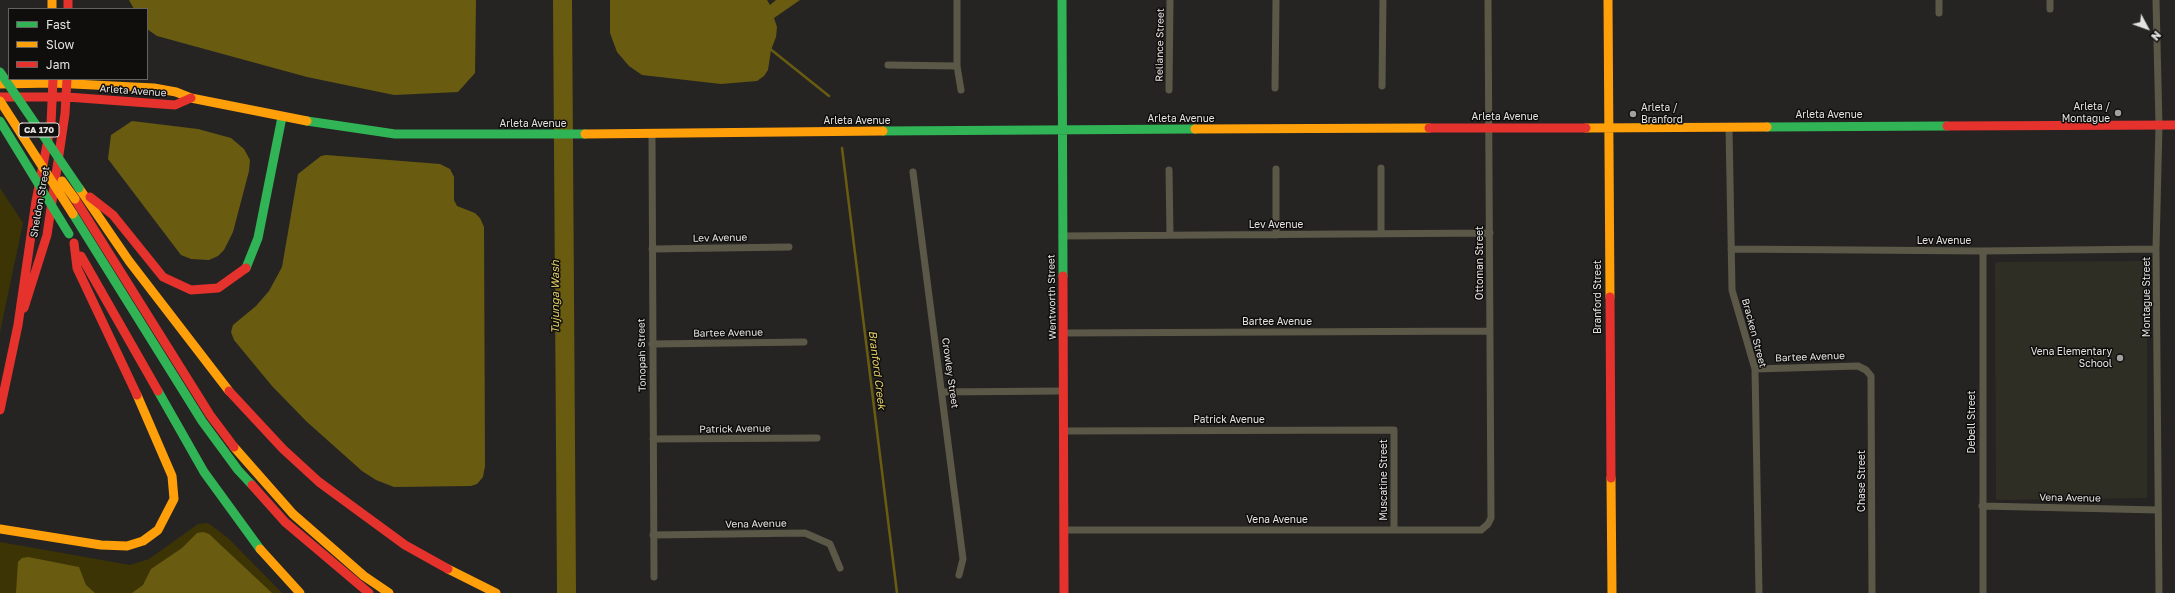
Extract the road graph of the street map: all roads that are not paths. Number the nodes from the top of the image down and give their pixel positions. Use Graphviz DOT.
graph roads {
  1 [pos="957,0"];
  2 [pos="1062,0"];
  3 [pos="1170,0"];
  4 [pos="1276,0"];
  5 [pos="1383,0"];
  6 [pos="1488,0"];
  7 [pos="1608,0"];
  8 [pos="1939,0"];
  9 [pos="2050,0"];
  10 [pos="2156,0"];
  11 [pos="2050,9"];
  12 [pos="1939,13"];
  13 [pos="888,65"];
  14 [pos="957,66"];
  15 [pos="0,72"];
  16 [pos="53,81"];
  17 [pos="67,81"];
  18 [pos="0,84"];
  19 [pos="1382,86"];
  20 [pos="1275,88"];
  21 [pos="961,90"];
  22 [pos="1169,90"];
  23 [pos="0,91"];
  24 [pos="53,96"];
  25 [pos="0,97"];
  26 [pos="67,97"];
  27 [pos="191,98"];
  28 [pos="0,101"];
  29 [pos="282,117"];
  30 [pos="0,121"];
  31 [pos="2159,125"];
  32 [pos="2175,125"];
  33 [pos="1729,126"];
  34 [pos="1489,128"];
  35 [pos="1608,128"];
  36 [pos="1062,131"];
  37 [pos="652,134"];
  38 [pos="1381,168"];
  39 [pos="1276,169"];
  40 [pos="1169,170"];
  41 [pos="913,172"];
  42 [pos="79,188"];
  43 [pos="1490,233"];
  44 [pos="1382,234"];
  45 [pos="1170,235"];
  46 [pos="1276,235"];
  47 [pos="1062,236"];
  48 [pos="74,243"];
  49 [pos="789,247"];
  50 [pos="652,249"];
  51 [pos="1731,249"];
  52 [pos="2156,249"];
  53 [pos="1983,251"];
  54 [pos="18,325"];
  55 [pos="1490,331"];
  56 [pos="1064,333"];
  57 [pos="804,342"];
  58 [pos="652,344"];
  59 [pos="1754,369"];
  60 [pos="1866,370"];
  61 [pos="1062,391"];
  62 [pos="942,392"];
  63 [pos="0,410"];
  64 [pos="1394,430"];
  65 [pos="1064,431"];
  66 [pos="817,438"];
  67 [pos="653,440"];
  68 [pos="1982,506"];
  69 [pos="2158,510"];
  70 [pos="1488,524"];
  71 [pos="0,529"];
  72 [pos="1064,530"];
  73 [pos="1394,530"];
  74 [pos="654,535"];
  75 [pos="840,568"];
  76 [pos="959,575"];
  77 [pos="654,577"];
  78 [pos="300,593"];
  79 [pos="369,593"];
  80 [pos="389,593"];
  81 [pos="496,593"];
  82 [pos="1064,593"];
  83 [pos="1612,593"];
  84 [pos="1759,593"];
  85 [pos="1872,593"];
  86 [pos="1983,593"];
  87 [pos="2159,593"];
  1 -- 14 [label="street"];
  2 -- 36 [label="main road, Wentworth Street"];
  3 -- 22 [label="street, Reliance Street"];
  4 -- 20 [label="street"];
  5 -- 19 [label="street"];
  6 -- 34 [label="street, Ottoman Street"];
  7 -- 35 [label="main road, Branford Street"];
  8 -- 12 [label="street"];
  9 -- 11 [label="street"];
  10 -- 31 [label="street, Montague Street"];
  13 -- 14 [label="street"];
  14 -- 21 [label="street"];
  15 -- 42 [label="main road, CA 170, bridge"];
  16 -- 17 [label="main road, Arleta Avenue"];
  16 -- 18 [label="main road, Arleta Avenue"];
  16 -- 24 [label="main road, Sheldon Street"];
  17 -- 26 [label="main road, Sheldon Street"];
  17 -- 27 [label="main road, Arleta Avenue"];
  23 -- 80 [label="main road, bridge"];
  24 -- 25 [label="main road, Arleta Avenue"];
  24 -- 26 [label="main road, Arleta Avenue"];
  24 -- 54 [label="main road, Sheldon Street"];
  26 -- 27 [label="main road, Arleta Avenue"];
  26 -- 54 [label="main road, Sheldon Street"];
  27 -- 29 [label="main road, Arleta Avenue"];
  28 -- 79 [label="main road, bridge"];
  29 -- 37 [label="main road, Arleta Avenue"];
  29 -- 42 [label="main road"];
  30 -- 48 [label="main road, CA 170, bridge"];
  31 -- 32 [label="main road, Arleta Avenue"];
  31 -- 33 [label="main road, Arleta Avenue"];
  31 -- 52 [label="street, Montague Street"];
  33 -- 35 [label="main road, Arleta Avenue"];
  33 -- 51 [label="street, Bracken Street"];
  34 -- 35 [label="main road, Arleta Avenue"];
  34 -- 36 [label="main road, Arleta Avenue"];
  34 -- 43 [label="street, Ottoman Street"];
  35 -- 83 [label="main road, Branford Street"];
  36 -- 37 [label="main road, Arleta Avenue"];
  36 -- 47 [label="main road, Wentworth Street"];
  37 -- 50 [label="street, Tonopah Street"];
  38 -- 44 [label="street"];
  39 -- 46 [label="street"];
  40 -- 45 [label="street"];
  41 -- 62 [label="street, Crowley Street"];
  42 -- 81 [label="main road"];
  43 -- 44 [label="street, Lev Avenue"];
  43 -- 55 [label="street, Ottoman Street"];
  44 -- 46 [label="street, Lev Avenue"];
  45 -- 46 [label="street, Lev Avenue"];
  45 -- 47 [label="street, Lev Avenue"];
  47 -- 56 [label="main road, Wentworth Street"];
  48 -- 71 [label="main road"];
  48 -- 78 [label="main road"];
  49 -- 50 [label="street, Lev Avenue"];
  50 -- 58 [label="street, Tonopah Street"];
  51 -- 53 [label="street, Lev Avenue"];
  51 -- 59 [label="street, Bracken Street"];
  52 -- 53 [label="street, Lev Avenue"];
  52 -- 69 [label="street, Montague Street"];
  53 -- 68 [label="street, Debell Street"];
  54 -- 63 [label="main road, Sheldon Street"];
  55 -- 56 [label="street, Bartee Avenue"];
  55 -- 70 [label="street, Ottoman Street"];
  56 -- 61 [label="main road, Wentworth Street"];
  57 -- 58 [label="street, Bartee Avenue"];
  58 -- 67 [label="street, Tonopah Street"];
  59 -- 60 [label="street, Bartee Avenue"];
  59 -- 84 [label="street, Bracken Street"];
  60 -- 85 [label="street, Chase Street"];
  61 -- 62 [label="street"];
  61 -- 65 [label="main road, Wentworth Street"];
  62 -- 76 [label="street, Crowley Street"];
  64 -- 65 [label="street, Patrick Avenue"];
  64 -- 73 [label="street, Muscatine Street"];
  65 -- 72 [label="main road, Wentworth Street"];
  66 -- 67 [label="street, Patrick Avenue"];
  67 -- 74 [label="street, Tonopah Street"];
  68 -- 69 [label="street, Vena Avenue"];
  68 -- 86 [label="street, Debell Street"];
  69 -- 87 [label="street, Montague Street"];
  70 -- 73 [label="street, Vena Avenue"];
  72 -- 73 [label="street, Vena Avenue"];
  72 -- 82 [label="main road, Wentworth Street"];
  74 -- 75 [label="street, Vena Avenue"];
  74 -- 77 [label="street, Tonopah Street"];
}
